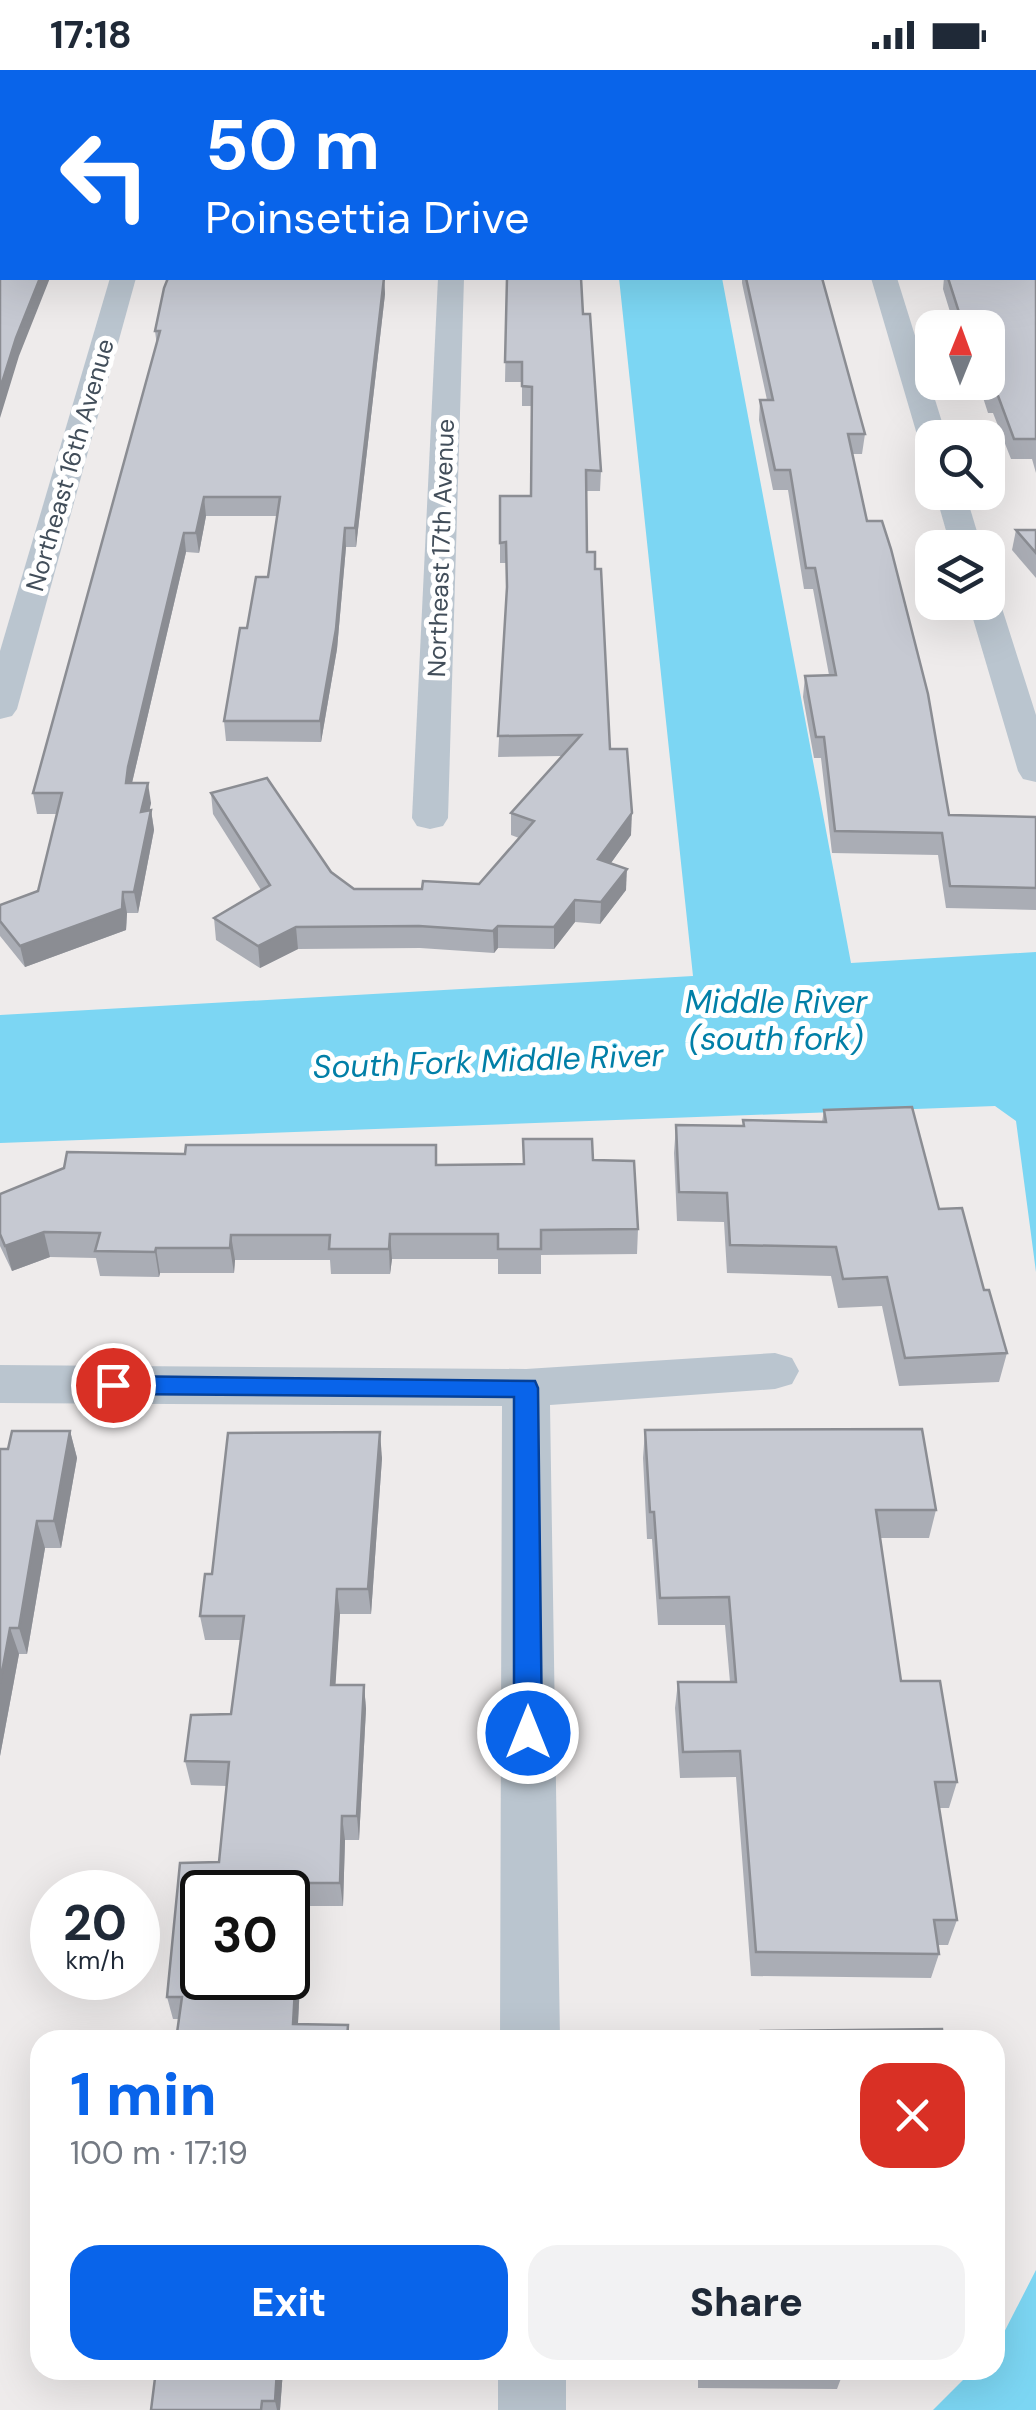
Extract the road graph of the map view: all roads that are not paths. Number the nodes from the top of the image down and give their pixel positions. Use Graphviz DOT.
graph roads {
  1 [pos="122,280"];
  2 [pos="451,280"];
  3 [pos="885,280"];
  4 [pos="928,420"];
  5 [pos="990,620"];
  6 [pos="0,709"];
  7 [pos="1036,771"];
  8 [pos="430,818"];
  9 [pos="775,1371"];
  10 [pos="0,1384"];
  11 [pos="526,1388"];
  12 [pos="530,2030"];
  13 [pos="532,2380"];
  14 [pos="532,2410"];
  1 -- 6 [label="street, Northeast 16th Avenue"];
  2 -- 8 [label="street, Northeast 17th Avenue"];
  3 -- 4 [label="street"];
  5 -- 7 [label="street"];
  9 -- 11 [label="street"];
  10 -- 11 [label="street"];
  11 -- 12 [label="street"];
  13 -- 14 [label="street"];
}
